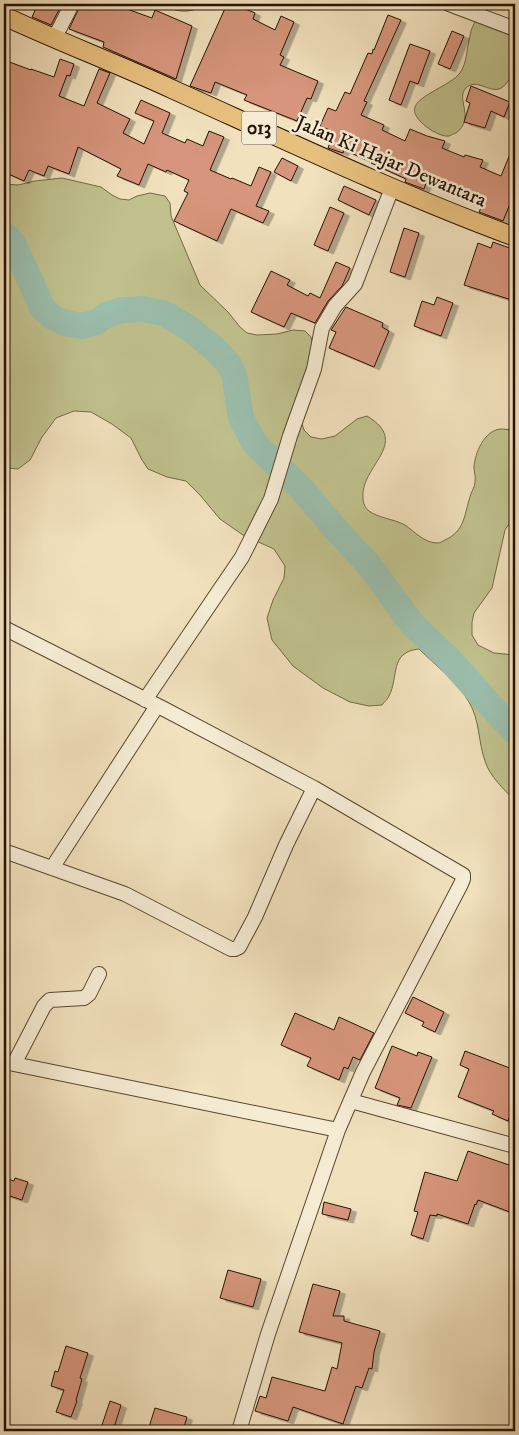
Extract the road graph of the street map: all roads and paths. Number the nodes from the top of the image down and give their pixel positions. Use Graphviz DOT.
graph roads {
  1 [pos="72,4"];
  2 [pos="449,4"];
  3 [pos="4,16"];
  4 [pos="515,28"];
  5 [pos="54,39"];
  6 [pos="392,188"];
  7 [pos="515,237"];
  8 [pos="4,628"];
  9 [pos="151,703"];
  10 [pos="314,788"];
  11 [pos="4,850"];
  12 [pos="52,868"];
  13 [pos="99,974"];
  14 [pos="9,1063"];
  15 [pos="351,1101"];
  16 [pos="338,1130"];
  17 [pos="515,1146"];
  18 [pos="239,1431"];
  1 -- 5 [label="street"];
  2 -- 4 [label="street"];
  3 -- 5 [label="main road, Jalan Ki Hajar Dewantara / 013"];
  5 -- 6 [label="main road, Jalan Ki Hajar Dewantara / 013"];
  6 -- 7 [label="main road, Jalan Ki Hajar Dewantara / 013"];
  6 -- 9 [label="street"];
  8 -- 9 [label="street"];
  9 -- 10 [label="street"];
  9 -- 12 [label="street"];
  10 -- 12 [label="street"];
  10 -- 15 [label="street"];
  11 -- 12 [label="street"];
  13 -- 14 [label="street"];
  14 -- 16 [label="street"];
  15 -- 16 [label="street"];
  15 -- 17 [label="street"];
  16 -- 18 [label="street"];
}
